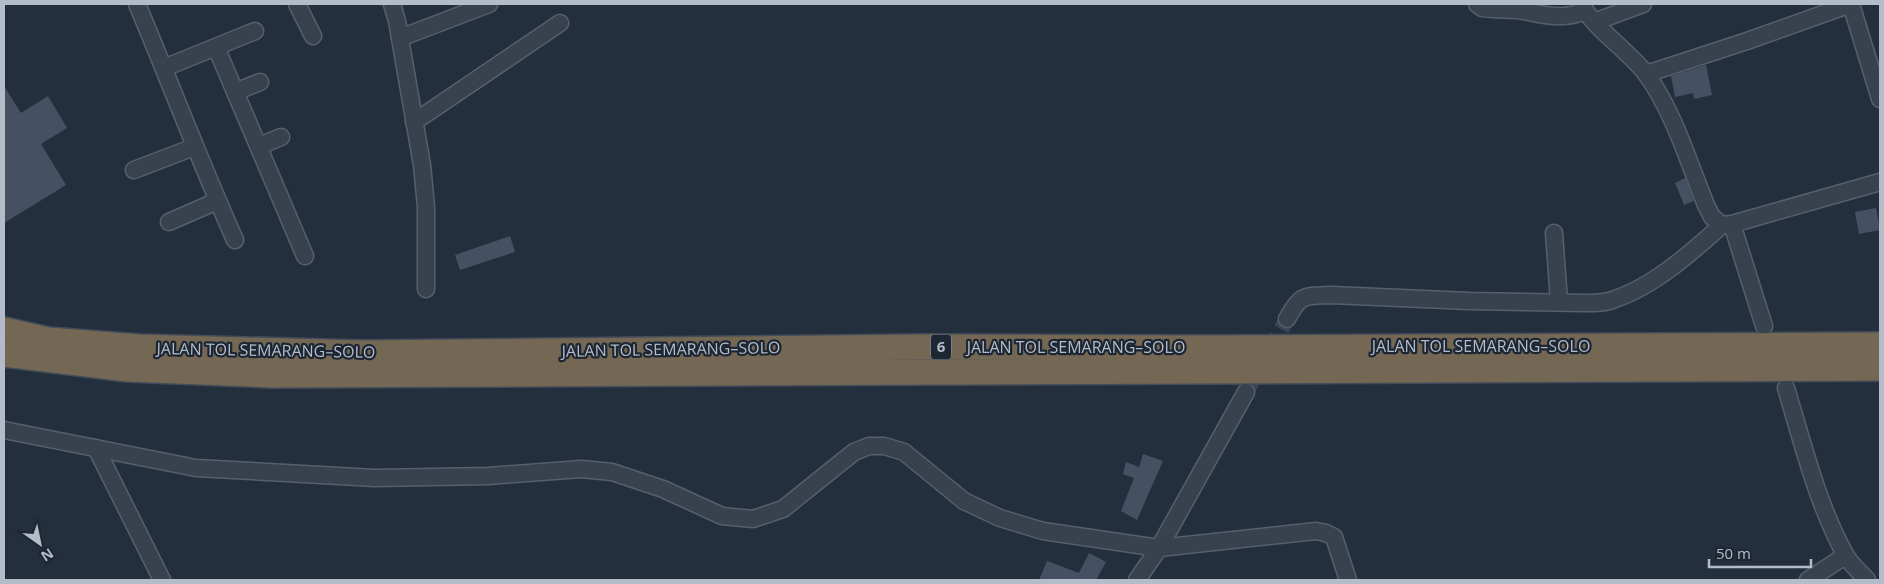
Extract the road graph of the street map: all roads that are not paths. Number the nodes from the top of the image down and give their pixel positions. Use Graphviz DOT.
graph roads {
  1 [pos="137,4"];
  2 [pos="297,4"];
  3 [pos="392,4"];
  4 [pos="489,4"];
  5 [pos="1477,4"];
  6 [pos="1643,4"];
  7 [pos="1587,12"];
  8 [pos="560,23"];
  9 [pos="255,30"];
  10 [pos="313,36"];
  11 [pos="400,38"];
  12 [pos="216,47"];
  13 [pos="164,68"];
  14 [pos="1646,74"];
  15 [pos="260,82"];
  16 [pos="235,92"];
  17 [pos="1880,99"];
  18 [pos="414,122"];
  19 [pos="281,137"];
  20 [pos="259,146"];
  21 [pos="194,147"];
  22 [pos="134,170"];
  23 [pos="1880,182"];
  24 [pos="217,201"];
  25 [pos="169,222"];
  26 [pos="1727,225"];
  27 [pos="1554,233"];
  28 [pos="235,240"];
  29 [pos="305,256"];
  30 [pos="426,289"];
  31 [pos="1559,302"];
  32 [pos="1286,319"];
  33 [pos="1764,326"];
  34 [pos="4,330"];
  35 [pos="1880,345"];
  36 [pos="4,354"];
  37 [pos="1880,368"];
  38 [pos="1786,388"];
  39 [pos="1246,392"];
  40 [pos="4,430"];
  41 [pos="96,448"];
  42 [pos="1159,548"];
  43 [pos="1845,556"];
  44 [pos="162,580"];
  45 [pos="1138,580"];
  46 [pos="1348,580"];
  47 [pos="1808,580"];
  48 [pos="1867,580"];
  1 -- 13 [label="street"];
  2 -- 10 [label="street"];
  3 -- 11 [label="street"];
  4 -- 11 [label="street"];
  5 -- 7 [label="street"];
  6 -- 7 [label="street"];
  7 -- 14 [label="street"];
  8 -- 18 [label="street"];
  9 -- 12 [label="street"];
  11 -- 18 [label="street"];
  12 -- 13 [label="street"];
  12 -- 16 [label="street"];
  13 -- 21 [label="street"];
  14 -- 17 [label="street"];
  14 -- 26 [label="street"];
  15 -- 16 [label="street"];
  16 -- 20 [label="street"];
  18 -- 30 [label="street"];
  19 -- 20 [label="street"];
  20 -- 29 [label="street"];
  21 -- 22 [label="street"];
  21 -- 24 [label="street"];
  23 -- 26 [label="street"];
  24 -- 25 [label="street"];
  24 -- 28 [label="street"];
  26 -- 31 [label="street"];
  26 -- 33 [label="street"];
  27 -- 31 [label="street"];
  31 -- 32 [label="street"];
  34 -- 35 [label="highway, JALAN TOL SEMARANG–SOLO / 6"];
  36 -- 37 [label="highway, JALAN TOL SEMARANG–SOLO / 6"];
  38 -- 43 [label="street"];
  39 -- 42 [label="street"];
  40 -- 41 [label="street"];
  41 -- 42 [label="street"];
  41 -- 44 [label="street"];
  42 -- 45 [label="street"];
  42 -- 46 [label="street"];
  43 -- 47 [label="street"];
  43 -- 48 [label="street"];
}
